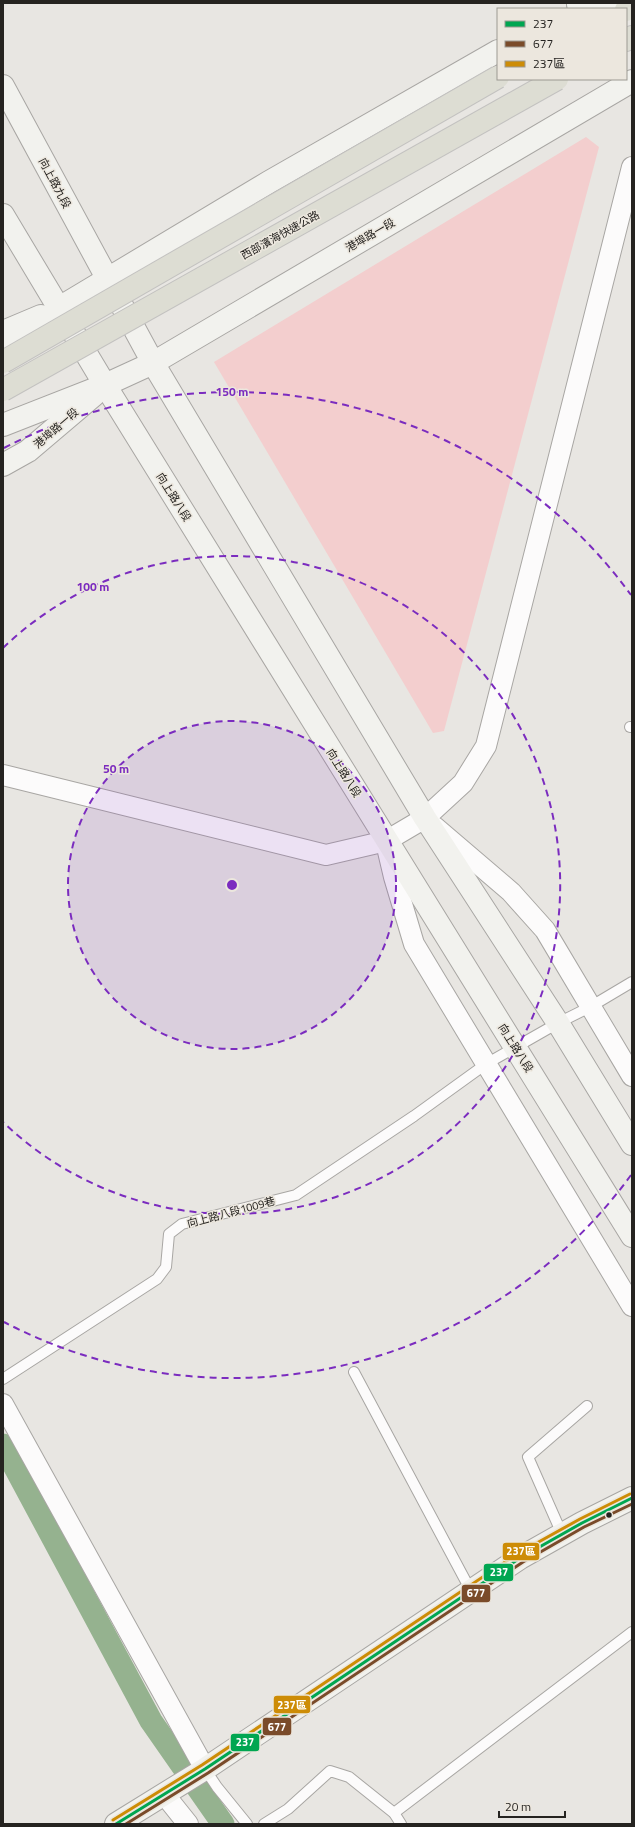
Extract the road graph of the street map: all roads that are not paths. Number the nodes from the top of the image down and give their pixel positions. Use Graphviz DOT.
graph roads {
  1 [pos="575,5"];
  2 [pos="632,7"];
  3 [pos="497,52"];
  4 [pos="497,78"];
  5 [pos="555,80"];
  6 [pos="632,81"];
  7 [pos="3,86"];
  8 [pos="632,168"];
  9 [pos="3,215"];
  10 [pos="107,279"];
  11 [pos="59,308"];
  12 [pos="3,332"];
  13 [pos="3,357"];
  14 [pos="3,362"];
  15 [pos="153,363"];
  16 [pos="105,385"];
  17 [pos="3,390"];
  18 [pos="3,425"];
  19 [pos="3,465"];
  20 [pos="3,775"];
  21 [pos="424,818"];
  22 [pos="386,841"];
  23 [pos="632,982"];
  24 [pos="590,1008"];
  25 [pos="558,1023"];
  26 [pos="516,1047"];
  27 [pos="486,1064"];
  28 [pos="632,1076"];
  29 [pos="632,1144"];
  30 [pos="632,1236"];
  31 [pos="632,1306"];
  32 [pos="354,1372"];
  33 [pos="3,1379"];
  34 [pos="3,1404"];
  35 [pos="587,1406"];
  36 [pos="632,1498"];
  37 [pos="562,1534"];
  38 [pos="471,1591"];
  39 [pos="632,1632"];
  40 [pos="203,1770"];
  41 [pos="167,1792"];
  42 [pos="394,1813"];
  43 [pos="116,1824"];
  44 [pos="188,1824"];
  45 [pos="247,1824"];
  46 [pos="264,1824"];
  47 [pos="401,1824"];
  1 -- 2 [label="main road"];
  3 -- 10 [label="main road"];
  4 -- 14 [label="highway, bridge"];
  5 -- 17 [label="highway, 西部濱海快速公路, bridge"];
  6 -- 15 [label="main road, 港埠路一段"];
  7 -- 10 [label="main road, 向上路九段"];
  8 -- 21 [label="street"];
  9 -- 11 [label="main road"];
  10 -- 11 [label="main road"];
  10 -- 15 [label="main road"];
  11 -- 12 [label="main road"];
  11 -- 13 [label="main road"];
  11 -- 16 [label="main road, 向上路八段"];
  15 -- 16 [label="main road, 港埠路一段"];
  15 -- 21 [label="main road"];
  16 -- 18 [label="main road, 港埠路一段"];
  16 -- 19 [label="main road, 港埠路一段"];
  16 -- 22 [label="main road, 向上路八段"];
  20 -- 22 [label="street"];
  21 -- 22 [label="street"];
  21 -- 24 [label="street"];
  21 -- 25 [label="main road"];
  22 -- 26 [label="main road, 向上路八段"];
  22 -- 27 [label="street"];
  23 -- 24 [label="lane, 向上路八段1009巷"];
  24 -- 25 [label="lane, 向上路八段1009巷"];
  24 -- 28 [label="street"];
  25 -- 26 [label="lane, 向上路八段1009巷"];
  25 -- 29 [label="main road"];
  26 -- 27 [label="lane, 向上路八段1009巷"];
  26 -- 30 [label="main road, 向上路八段"];
  27 -- 31 [label="street"];
  27 -- 33 [label="lane, 向上路八段1009巷"];
  32 -- 38 [label="lane"];
  34 -- 40 [label="street"];
  35 -- 37 [label="lane"];
  36 -- 37 [label="main road"];
  37 -- 38 [label="main road"];
  38 -- 40 [label="main road"];
  39 -- 42 [label="lane"];
  40 -- 41 [label="main road"];
  40 -- 45 [label="lane"];
  41 -- 43 [label="main road"];
  41 -- 44 [label="street"];
  42 -- 46 [label="lane"];
  42 -- 47 [label="lane"];
}
